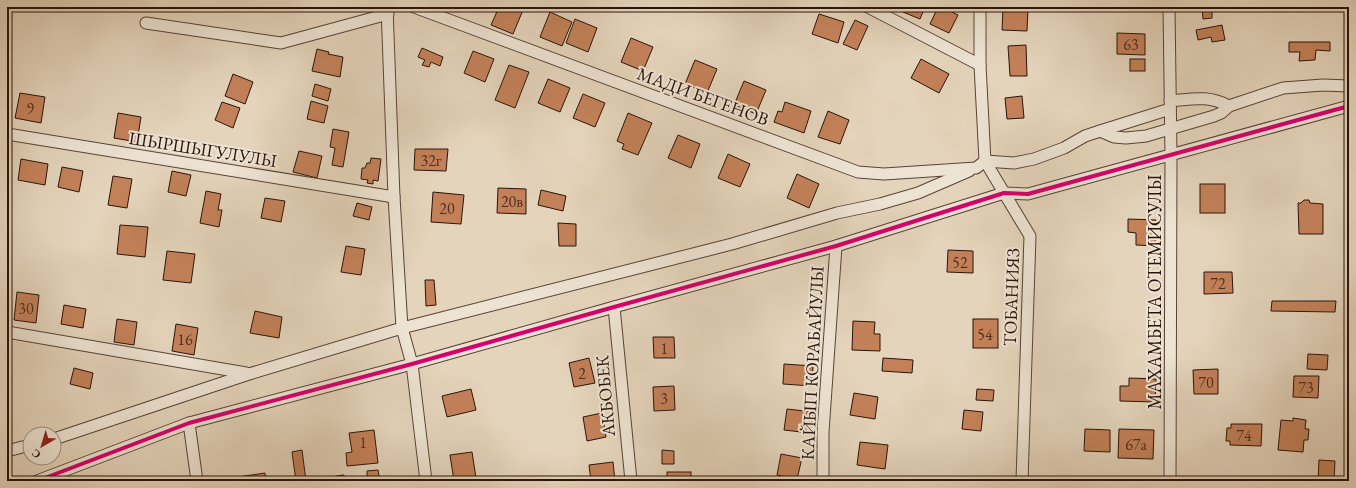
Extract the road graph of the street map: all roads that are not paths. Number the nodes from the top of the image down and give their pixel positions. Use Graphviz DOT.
graph roads {
  1 [pos="414,7"];
  2 [pos="868,7"];
  3 [pos="980,7"];
  4 [pos="1169,7"];
  5 [pos="387,10"];
  6 [pos="146,23"];
  7 [pos="980,65"];
  8 [pos="1349,86"];
  9 [pos="1170,105"];
  10 [pos="1229,106"];
  11 [pos="1349,106"];
  12 [pos="1171,129"];
  13 [pos="1100,131"];
  14 [pos="7,134"];
  15 [pos="1171,155"];
  16 [pos="980,165"];
  17 [pos="1004,193"];
  18 [pos="394,197"];
  19 [pos="836,246"];
  20 [pos="614,307"];
  21 [pos="402,328"];
  22 [pos="7,332"];
  23 [pos="412,364"];
  24 [pos="249,374"];
  25 [pos="189,423"];
  26 [pos="62,436"];
  27 [pos="22,447"];
  28 [pos="7,451"];
  29 [pos="36,481"];
  30 [pos="196,481"];
  31 [pos="426,481"];
  32 [pos="631,481"];
  33 [pos="823,481"];
  34 [pos="1022,481"];
  35 [pos="1170,481"];
  1 -- 16 [label="street, МАДИ БЕГЕНОВ"];
  2 -- 7 [label="street"];
  3 -- 7 [label="street, ТОБАНИЯЗ"];
  4 -- 9 [label="street, МАХАМБЕТА ОТЕМИСУЛЫ"];
  5 -- 6 [label="street"];
  5 -- 18 [label="street"];
  7 -- 16 [label="street, ТОБАНИЯЗ"];
  8 -- 10 [label="street"];
  9 -- 10 [label="street, МАДИ БЕГЕНОВ"];
  9 -- 12 [label="street, МАХАМБЕТА ОТЕМИСУЛЫ"];
  9 -- 13 [label="street, МАДИ БЕГЕНОВ"];
  10 -- 12 [label="street"];
  11 -- 15 [label="street"];
  12 -- 13 [label="street"];
  12 -- 15 [label="street, МАХАМБЕТА ОТЕМИСУЛЫ"];
  13 -- 16 [label="street, МАДИ БЕГЕНОВ"];
  14 -- 18 [label="street, ШЫРШЫГУЛУЛЫ"];
  15 -- 17 [label="street"];
  15 -- 35 [label="street, МАХАМБЕТА ОТЕМИСУЛЫ"];
  16 -- 17 [label="street, ТОБАНИЯЗ"];
  16 -- 21 [label="street"];
  17 -- 19 [label="street"];
  17 -- 34 [label="street, ТОБАНИЯЗ"];
  18 -- 21 [label="street"];
  19 -- 20 [label="street"];
  19 -- 33 [label="street, КАЙЫП КОРАБАЙУЛЫ"];
  20 -- 23 [label="street"];
  20 -- 32 [label="street, АКБОБЕК"];
  21 -- 23 [label="street"];
  21 -- 24 [label="street"];
  22 -- 24 [label="street"];
  23 -- 25 [label="street"];
  23 -- 31 [label="street"];
  24 -- 26 [label="street"];
  25 -- 29 [label="street"];
  25 -- 30 [label="street"];
  27 -- 28 [label="street"];
}
